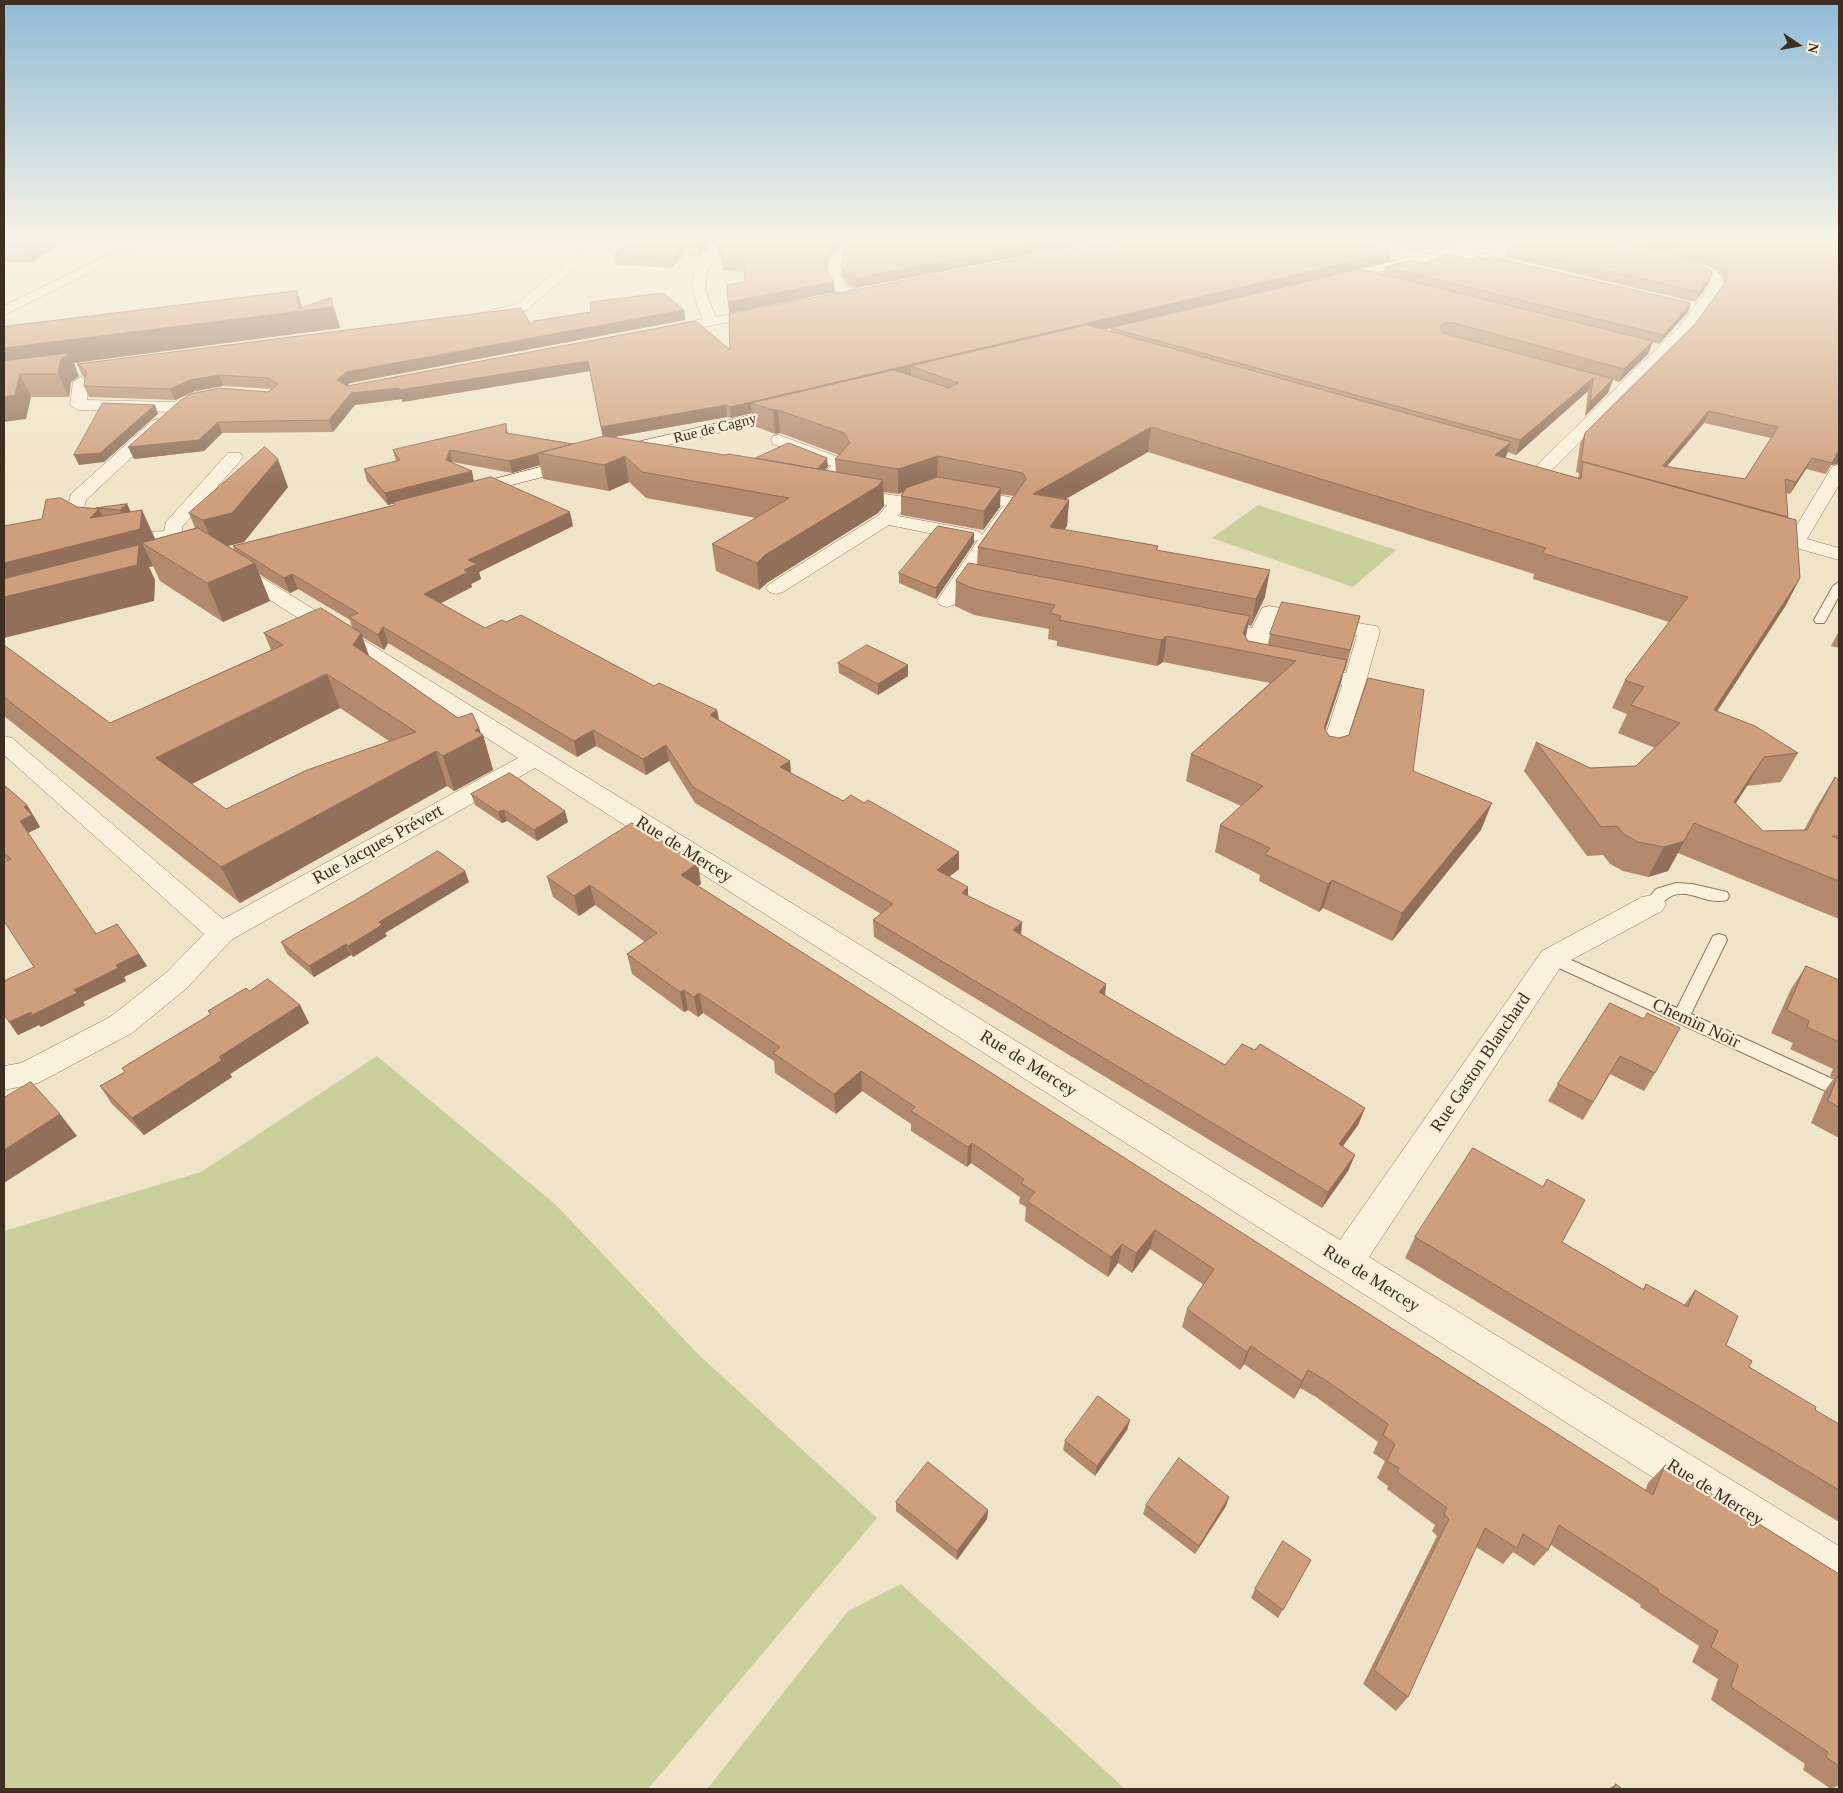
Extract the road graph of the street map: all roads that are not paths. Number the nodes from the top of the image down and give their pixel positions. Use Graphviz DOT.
graph roads {
  1 [pos="719,321"];
  2 [pos="1688,321"];
  3 [pos="712,322"];
  4 [pos="644,335"];
  5 [pos="1643,346"];
  6 [pos="1663,351"];
  7 [pos="80,374"];
  8 [pos="1605,385"];
  9 [pos="1623,390"];
  10 [pos="220,392"];
  11 [pos="808,406"];
  12 [pos="178,407"];
  13 [pos="779,440"];
  14 [pos="604,456"];
  15 [pos="234,457"];
  16 [pos="666,461"];
  17 [pos="1524,464"];
  18 [pos="1543,469"];
  19 [pos="1839,470"];
  20 [pos="1562,475"];
  21 [pos="444,497"];
  22 [pos="899,502"];
  23 [pos="886,519"];
  24 [pos="1750,529"];
  25 [pos="174,536"];
  26 [pos="989,539"];
  27 [pos="1796,542"];
  28 [pos="1839,554"];
  29 [pos="221,555"];
  30 [pos="186,564"];
  31 [pos="961,579"];
  32 [pos="999,586"];
  33 [pos="1839,586"];
  34 [pos="776,588"];
  35 [pos="947,601"];
  36 [pos="1820,620"];
  37 [pos="1192,623"];
  38 [pos="1259,636"];
  39 [pos="1355,681"];
  40 [pos="4,743"];
  41 [pos="1331,756"];
  42 [pos="536,758"];
  43 [pos="1721,896"];
  44 [pos="1652,904"];
  45 [pos="220,933"];
  46 [pos="1719,940"];
  47 [pos="1552,958"];
  48 [pos="1681,1017"];
  49 [pos="4,1078"];
  50 [pos="1839,1090"];
  51 [pos="1346,1262"];
  52 [pos="1839,1571"];
  1 -- 3 [label="street"];
  2 -- 6 [label="street"];
  3 -- 4 [label="street"];
  5 -- 6 [label="street"];
  6 -- 9 [label="street"];
  7 -- 12 [label="street"];
  8 -- 9 [label="street"];
  9 -- 18 [label="street"];
  10 -- 12 [label="street"];
  11 -- 14 [label="street, Rue de Cagny"];
  12 -- 25 [label="street"];
  13 -- 22 [label="street"];
  14 -- 16 [label="street"];
  14 -- 21 [label="street, Rue de Cagny"];
  15 -- 25 [label="street"];
  17 -- 18 [label="street"];
  18 -- 20 [label="street"];
  19 -- 27 [label="street"];
  22 -- 23 [label="street"];
  22 -- 26 [label="street"];
  23 -- 26 [label="street"];
  23 -- 34 [label="street"];
  24 -- 27 [label="street"];
  25 -- 29 [label="street, Rue de Mercey"];
  26 -- 31 [label="street"];
  27 -- 28 [label="street"];
  29 -- 30 [label="street"];
  29 -- 42 [label="street, Rue de Mercey"];
  31 -- 32 [label="street"];
  31 -- 35 [label="street"];
  33 -- 36 [label="lane"];
  37 -- 38 [label="street"];
  38 -- 39 [label="street"];
  38 -- 39 [label="street"];
  39 -- 41 [label="street"];
  40 -- 45 [label="street"];
  42 -- 45 [label="street, Rue Jacques Prévert"];
  42 -- 51 [label="street, Rue de Mercey"];
  43 -- 44 [label="lane"];
  44 -- 47 [label="street, Rue Gaston Blanchard"];
  45 -- 49 [label="street, Rue Jacques Prévert"];
  46 -- 48 [label="lane"];
  47 -- 48 [label="lane, Chemin Noir"];
  47 -- 51 [label="street, Rue Gaston Blanchard"];
  48 -- 50 [label="lane, Chemin Noir"];
  51 -- 52 [label="street, Rue de Mercey"];
}
